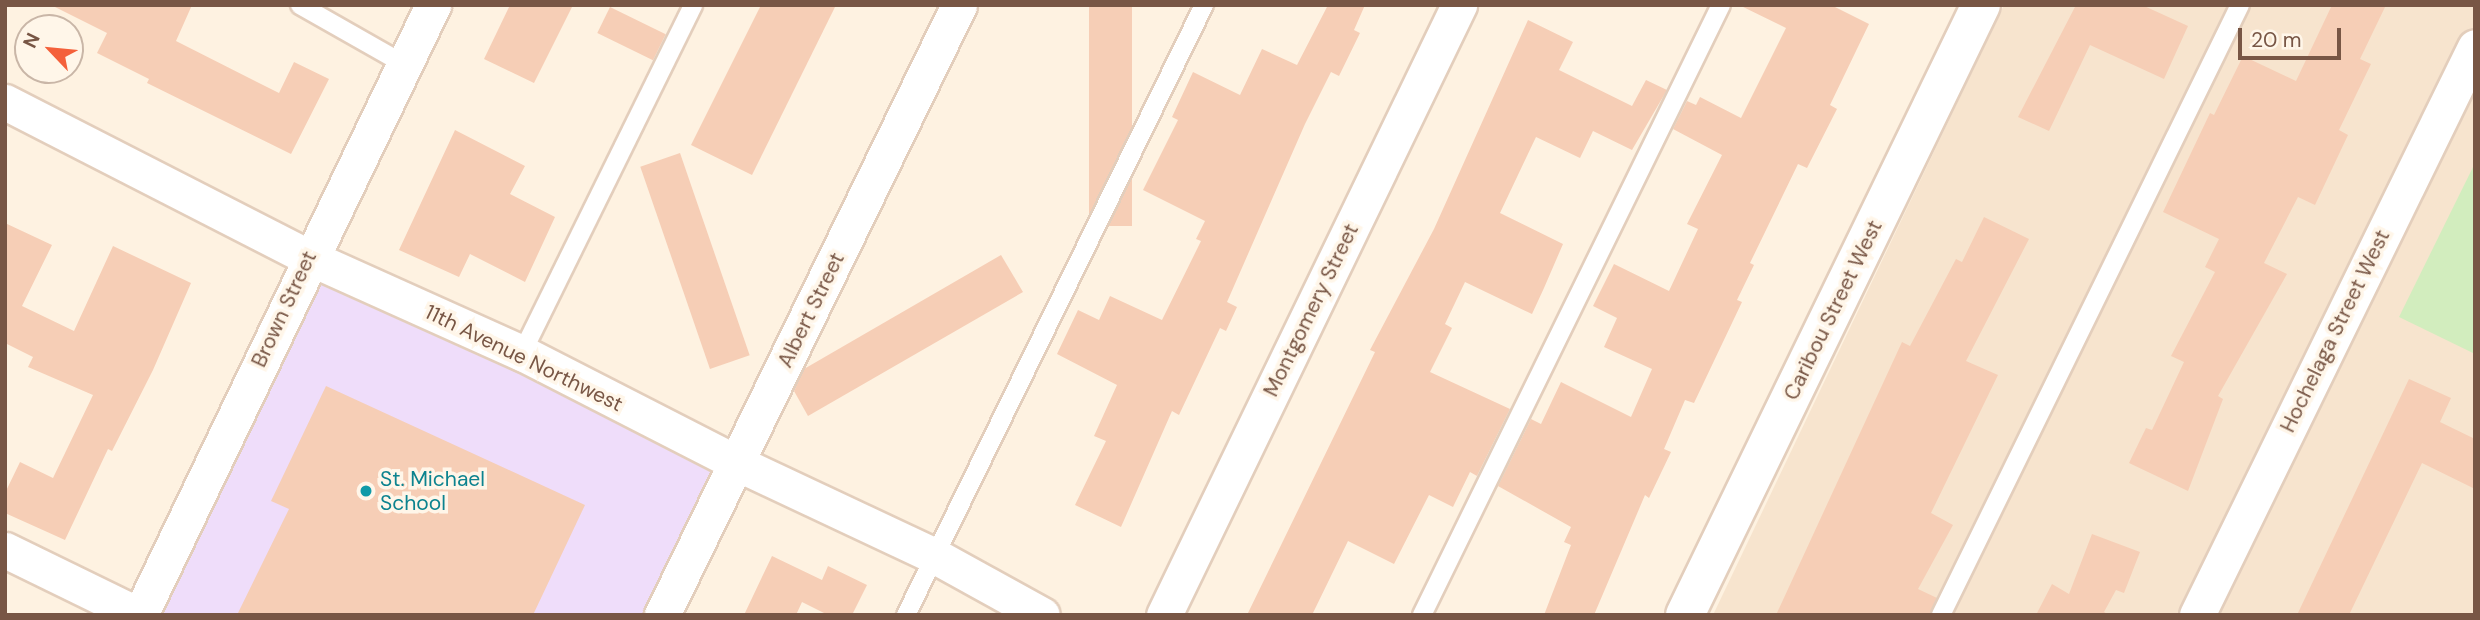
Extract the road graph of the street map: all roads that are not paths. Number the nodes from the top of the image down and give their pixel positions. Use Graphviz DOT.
graph roads {
  1 [pos="300,5"];
  2 [pos="433,5"];
  3 [pos="693,5"];
  4 [pos="959,5"];
  5 [pos="1204,5"];
  6 [pos="1459,5"];
  7 [pos="1721,5"];
  8 [pos="1981,5"];
  9 [pos="2240,5"];
  10 [pos="2475,47"];
  11 [pos="404,64"];
  12 [pos="5,102"];
  13 [pos="308,257"];
  14 [pos="522,353"];
  15 [pos="737,463"];
  16 [pos="5,550"];
  17 [pos="935,556"];
  18 [pos="139,615"];
  19 [pos="662,615"];
  20 [pos="906,615"];
  21 [pos="1042,615"];
  22 [pos="1164,615"];
  23 [pos="1422,615"];
  24 [pos="1685,615"];
  25 [pos="1941,615"];
  26 [pos="2197,615"];
  1 -- 11 [label="lane"];
  2 -- 11 [label="street, Brown Street"];
  3 -- 14 [label="lane"];
  4 -- 15 [label="street, Albert Street"];
  5 -- 17 [label="lane"];
  6 -- 22 [label="street, Montgomery Street"];
  7 -- 23 [label="lane"];
  8 -- 24 [label="street, Caribou Street West"];
  9 -- 25 [label="lane"];
  10 -- 26 [label="street, Hochelaga Street West"];
  11 -- 13 [label="street, Brown Street"];
  12 -- 13 [label="street, 11th Avenue Northwest"];
  13 -- 14 [label="street, 11th Avenue Northwest"];
  13 -- 18 [label="street, Brown Street"];
  14 -- 15 [label="street, 11th Avenue Northwest"];
  15 -- 17 [label="street, 11th Avenue Northwest"];
  15 -- 19 [label="street, Albert Street"];
  16 -- 18 [label="street"];
  17 -- 20 [label="lane"];
  17 -- 21 [label="street, 11th Avenue Northwest"];
}
